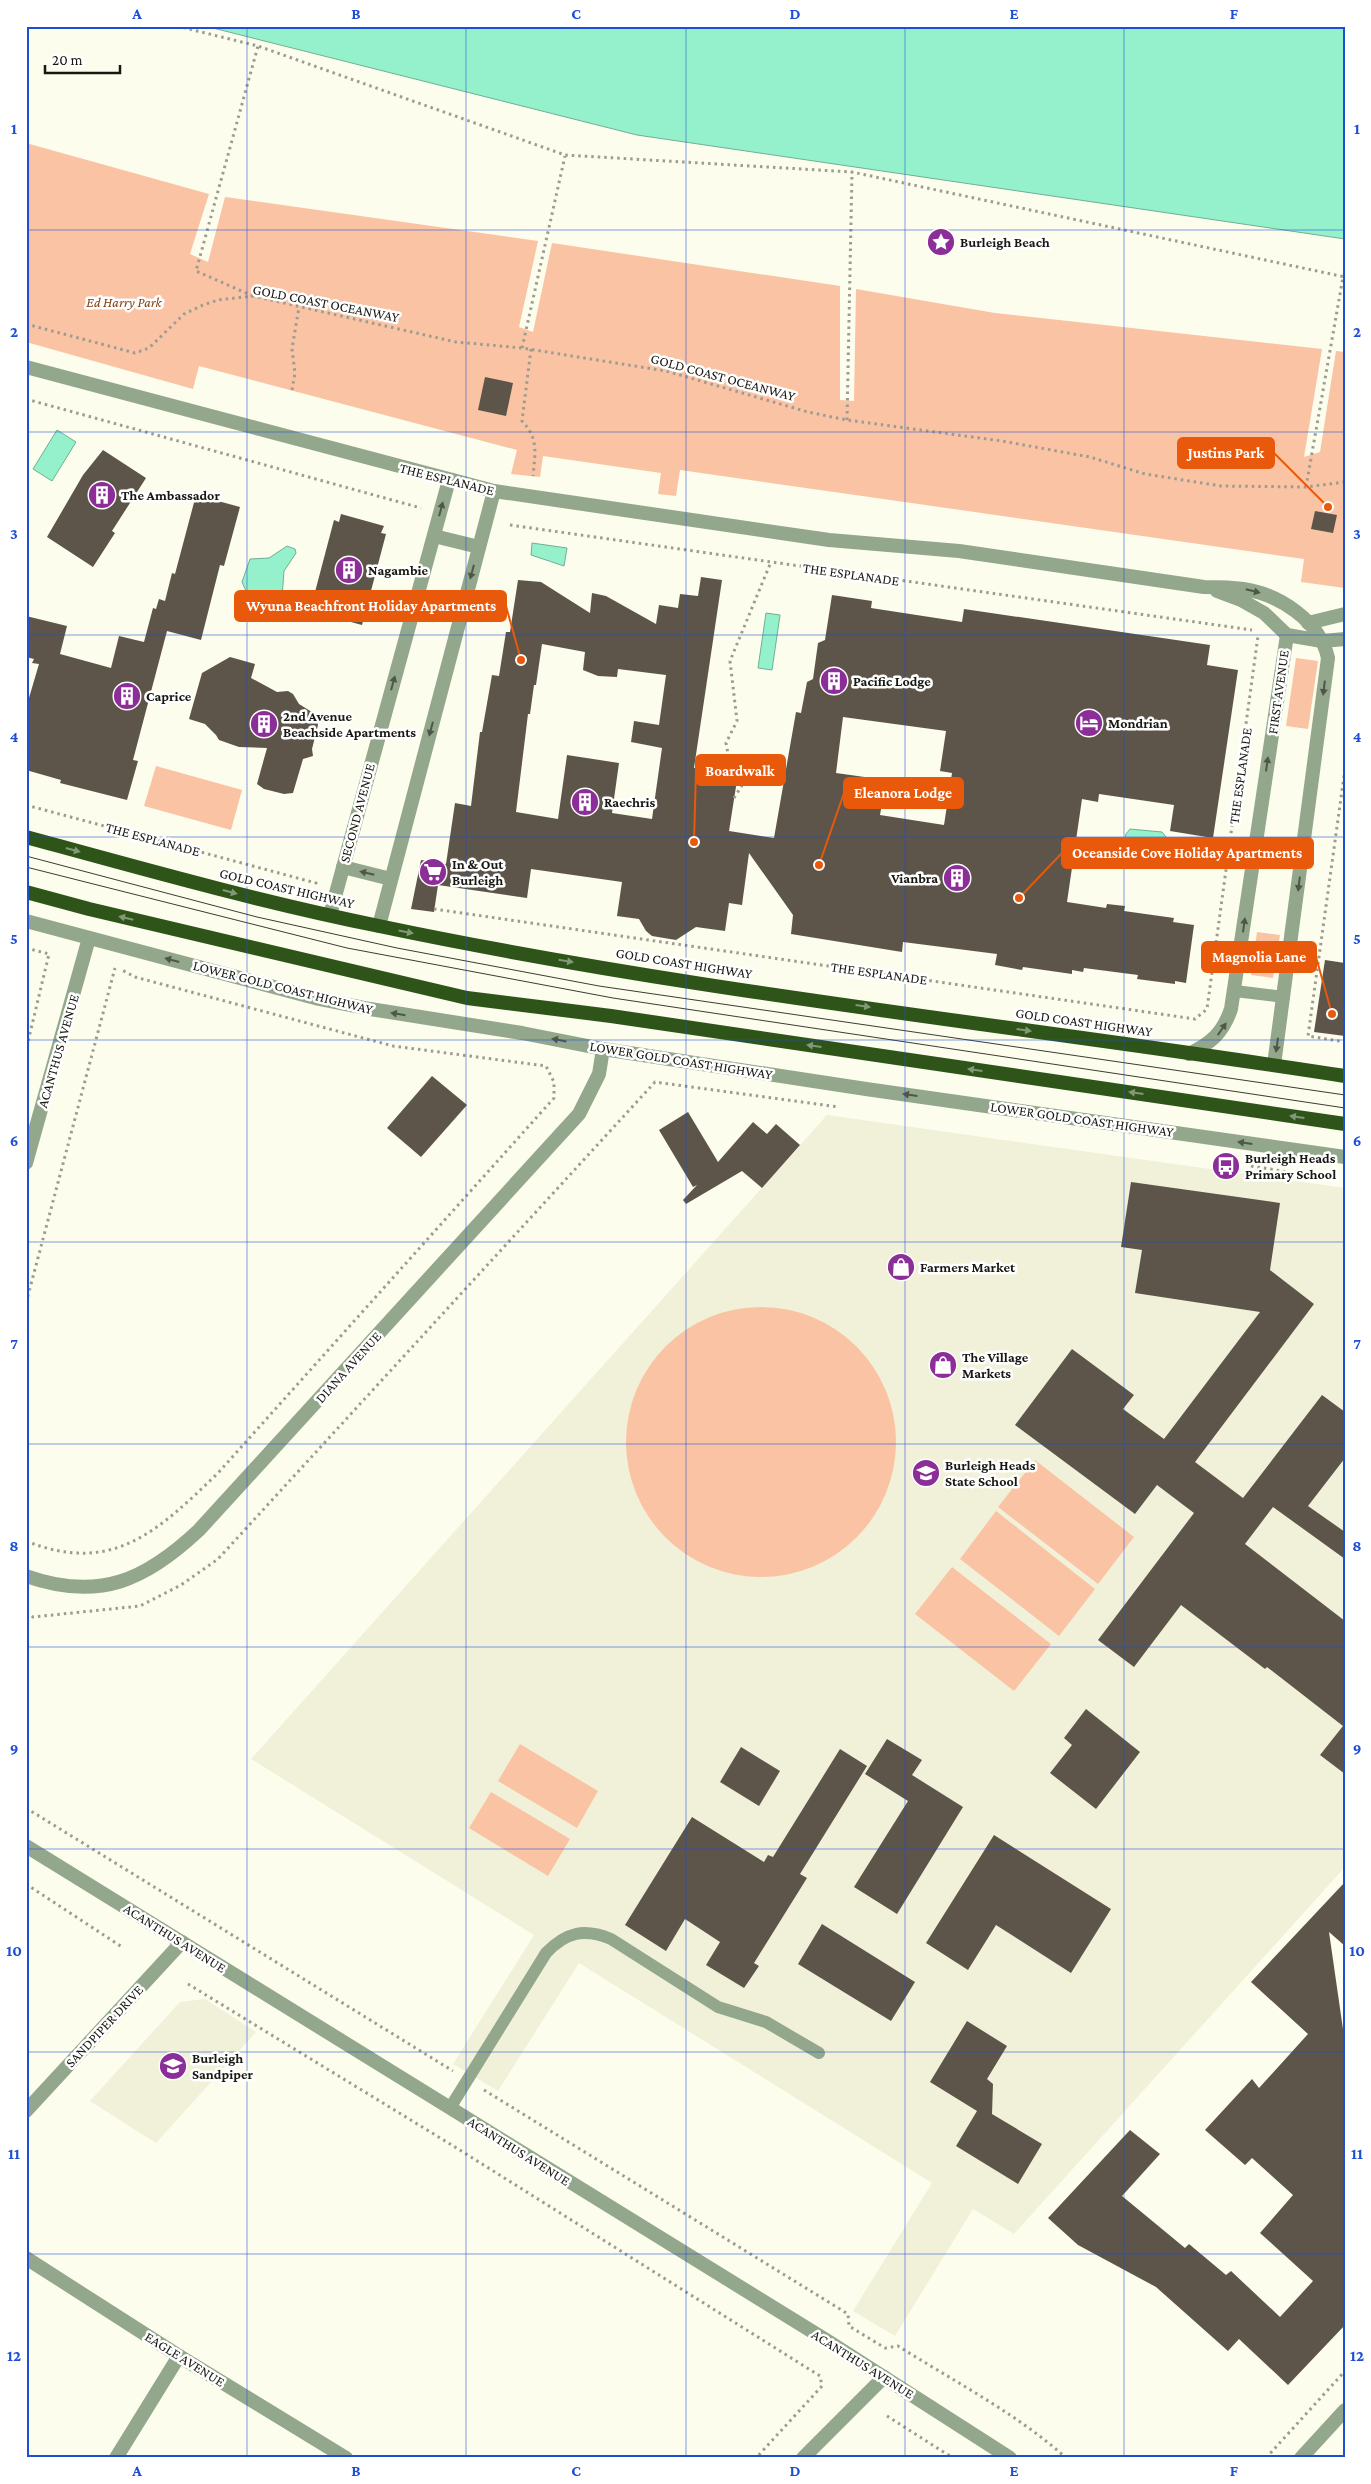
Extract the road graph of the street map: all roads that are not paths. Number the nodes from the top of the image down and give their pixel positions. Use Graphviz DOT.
graph roads {
  1 [pos="26,367"];
  2 [pos="449,480"];
  3 [pos="494,491"];
  4 [pos="434,536"];
  5 [pos="479,547"];
  6 [pos="1204,587"];
  7 [pos="1345,614"];
  8 [pos="1308,623"];
  9 [pos="1287,635"];
  10 [pos="1345,639"];
  11 [pos="1322,641"];
  12 [pos="26,837"];
  13 [pos="343,867"];
  14 [pos="392,879"];
  15 [pos="26,892"];
  16 [pos="330,915"];
  17 [pos="26,921"];
  18 [pos="379,926"];
  19 [pos="89,938"];
  20 [pos="1235,991"];
  21 [pos="1284,997"];
  22 [pos="603,1049"];
  23 [pos="1189,1054"];
  24 [pos="1274,1065"];
  25 [pos="1345,1076"];
  26 [pos="1345,1124"];
  27 [pos="1345,1157"];
  28 [pos="26,1163"];
  29 [pos="26,1576"];
  30 [pos="26,1846"];
  31 [pos="182,1942"];
  32 [pos="819,2053"];
  33 [pos="450,2108"];
  34 [pos="26,2111"];
  35 [pos="26,2258"];
  36 [pos="179,2356"];
  37 [pos="884,2377"];
  38 [pos="1345,2410"];
  39 [pos="116,2458"];
  40 [pos="346,2458"];
  41 [pos="803,2458"];
  42 [pos="1010,2458"];
  43 [pos="1301,2458"];
  1 -- 2 [label="street, THE ESPLANADE"];
  2 -- 3 [label="street, THE ESPLANADE"];
  4 -- 2 [label="street, SECOND AVENUE, one-way"];
  3 -- 5 [label="street"];
  3 -- 6 [label="street, THE ESPLANADE"];
  4 -- 5 [label="street"];
  13 -- 4 [label="street, SECOND AVENUE, one-way"];
  5 -- 14 [label="street, one-way"];
  6 -- 8 [label="street, THE ESPLANADE, one-way"];
  6 -- 9 [label="street, THE ESPLANADE"];
  7 -- 8 [label="street"];
  8 -- 9 [label="street, FIRST AVENUE"];
  8 -- 11 [label="street"];
  9 -- 11 [label="street"];
  20 -- 9 [label="street, FIRST AVENUE, one-way"];
  10 -- 11 [label="street"];
  11 -- 21 [label="street, one-way"];
  12 -- 16 [label="highway, GOLD COAST HIGHWAY, one-way"];
  14 -- 13 [label="street, one-way"];
  13 -- 16 [label="street, SECOND AVENUE"];
  14 -- 18 [label="street"];
  26 -- 15 [label="highway, one-way"];
  16 -- 18 [label="highway, GOLD COAST HIGHWAY"];
  17 -- 19 [label="street, LOWER GOLD COAST HIGHWAY"];
  18 -- 23 [label="highway, GOLD COAST HIGHWAY, one-way"];
  22 -- 19 [label="street, LOWER GOLD COAST HIGHWAY, one-way"];
  19 -- 28 [label="street, ACANTHUS AVENUE"];
  20 -- 21 [label="lane"];
  23 -- 20 [label="street, FIRST AVENUE, one-way"];
  21 -- 24 [label="street, one-way"];
  27 -- 22 [label="street, LOWER GOLD COAST HIGHWAY, one-way"];
  22 -- 29 [label="street, DIANA AVENUE"];
  23 -- 24 [label="highway, GOLD COAST HIGHWAY"];
  24 -- 25 [label="highway, GOLD COAST HIGHWAY"];
  30 -- 31 [label="street, ACANTHUS AVENUE"];
  31 -- 33 [label="street, ACANTHUS AVENUE"];
  31 -- 34 [label="street, SANDPIPER DRIVE"];
  32 -- 33 [label="lane"];
  33 -- 37 [label="street, ACANTHUS AVENUE"];
  35 -- 36 [label="street, EAGLE AVENUE"];
  36 -- 39 [label="street"];
  36 -- 40 [label="street, EAGLE AVENUE"];
  37 -- 41 [label="street"];
  37 -- 42 [label="street, ACANTHUS AVENUE"];
  38 -- 43 [label="street"];
}
